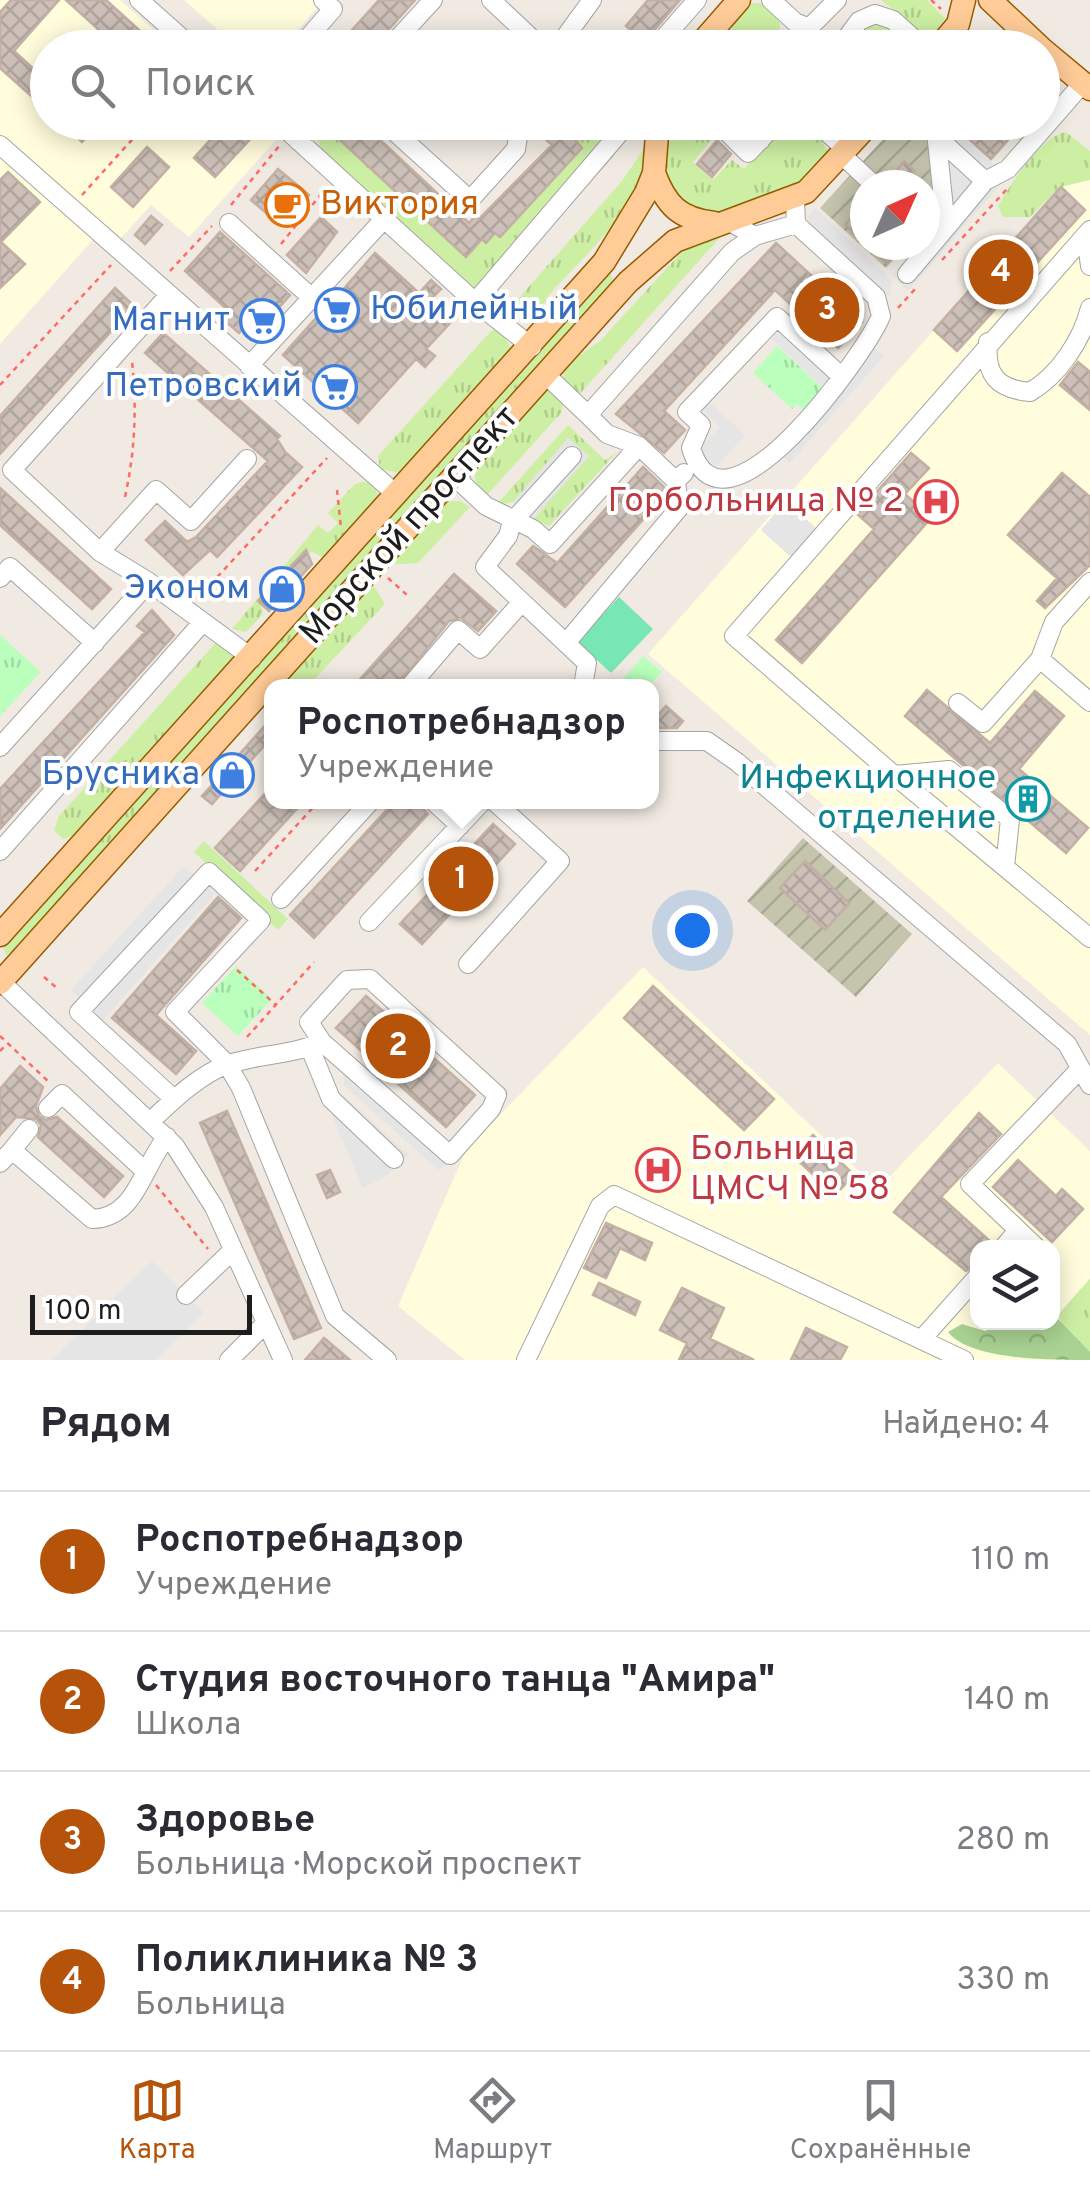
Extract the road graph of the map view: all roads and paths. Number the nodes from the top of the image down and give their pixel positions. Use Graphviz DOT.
graph roads {
  1 [pos="139,0"];
  2 [pos="323,0"];
  3 [pos="433,0"];
  4 [pos="491,0"];
  5 [pos="592,0"];
  6 [pos="697,0"];
  7 [pos="739,0"];
  8 [pos="771,0"];
  9 [pos="856,0"];
  10 [pos="931,0"];
  11 [pos="964,0"];
  12 [pos="990,0"];
  13 [pos="834,4"];
  14 [pos="955,22"];
  15 [pos="802,27"];
  16 [pos="1004,27"];
  17 [pos="854,29"];
  18 [pos="173,30"];
  19 [pos="314,30"];
  20 [pos="406,30"];
  21 [pos="523,30"];
  22 [pos="575,30"];
  23 [pos="671,30"];
  24 [pos="713,30"];
  25 [pos="805,30"];
  26 [pos="904,30"];
  27 [pos="950,30"];
  28 [pos="964,30"];
  29 [pos="1001,30"];
  30 [pos="1009,30"];
  31 [pos="1060,63"];
  32 [pos="1087,86"];
  33 [pos="1060,114"];
  34 [pos="132,140"];
  35 [pos="404,140"];
  36 [pos="518,140"];
  37 [pos="614,140"];
  38 [pos="657,140"];
  39 [pos="735,140"];
  40 [pos="759,140"];
  41 [pos="832,140"];
  42 [pos="855,140"];
  43 [pos="938,140"];
  44 [pos="946,140"];
  45 [pos="1036,140"];
  46 [pos="298,141"];
  47 [pos="0,145"];
  48 [pos="844,152"];
  49 [pos="860,170"];
  50 [pos="654,172"];
  51 [pos="1017,178"];
  52 [pos="984,181"];
  53 [pos="795,199"];
  54 [pos="70,208"];
  55 [pos="384,218"];
  56 [pos="722,222"];
  57 [pos="229,223"];
  58 [pos="796,224"];
  59 [pos="946,228"];
  60 [pos="1088,233"];
  61 [pos="755,236"];
  62 [pos="121,253"];
  63 [pos="604,262"];
  64 [pos="939,263"];
  65 [pos="1090,266"];
  66 [pos="916,276"];
  67 [pos="628,282"];
  68 [pos="170,295"];
  69 [pos="312,298"];
  70 [pos="475,302"];
  71 [pos="1090,308"];
  72 [pos="874,334"];
  73 [pos="130,340"];
  74 [pos="988,342"];
  75 [pos="532,347"];
  76 [pos="249,366"];
  77 [pos="545,374"];
  78 [pos="842,376"];
  79 [pos="0,385"];
  80 [pos="588,414"];
  81 [pos="340,445"];
  82 [pos="638,446"];
  83 [pos="572,456"];
  84 [pos="247,459"];
  85 [pos="695,462"];
  86 [pos="6,472"];
  87 [pos="454,476"];
  88 [pos="676,481"];
  89 [pos="337,490"];
  90 [pos="397,495"];
  91 [pos="512,522"];
  92 [pos="118,533"];
  93 [pos="341,536"];
  94 [pos="100,552"];
  95 [pos="3,567"];
  96 [pos="383,574"];
  97 [pos="149,582"];
  98 [pos="1090,582"];
  99 [pos="407,595"];
  100 [pos="522,602"];
  101 [pos="186,611"];
  102 [pos="202,622"];
  103 [pos="566,642"];
  104 [pos="95,643"];
  105 [pos="252,658"];
  106 [pos="1040,659"];
  107 [pos="272,679"];
  108 [pos="416,679"];
  109 [pos="584,679"];
  110 [pos="264,688"];
  111 [pos="1090,702"];
  112 [pos="958,703"];
  113 [pos="659,741"];
  114 [pos="0,747"];
  115 [pos="894,776"];
  116 [pos="312,809"];
  117 [pos="364,809"];
  118 [pos="442,809"];
  119 [pos="476,809"];
  120 [pos="503,809"];
  121 [pos="460,826"];
  122 [pos="0,851"];
  123 [pos="1005,868"];
  124 [pos="255,872"];
  125 [pos="280,900"];
  126 [pos="368,922"];
  127 [pos="0,936"];
  128 [pos="1090,938"];
  129 [pos="225,958"];
  130 [pos="314,962"];
  131 [pos="468,964"];
  132 [pos="44,976"];
  133 [pos="0,982"];
  134 [pos="57,988"];
  135 [pos="276,1005"];
  136 [pos="0,1036"];
  137 [pos="247,1038"];
  138 [pos="8,1043"];
  139 [pos="316,1045"];
  140 [pos="0,1052"];
  141 [pos="227,1064"];
  142 [pos="1085,1077"];
  143 [pos="62,1094"];
  144 [pos="174,1099"];
  145 [pos="48,1108"];
  146 [pos="151,1121"];
  147 [pos="30,1129"];
  148 [pos="166,1137"];
  149 [pos="6,1156"];
  150 [pos="394,1160"];
  151 [pos="146,1172"];
  152 [pos="1018,1230"];
  153 [pos="1010,1240"];
  154 [pos="1028,1240"];
  155 [pos="226,1256"];
  156 [pos="970,1285"];
  157 [pos="186,1295"];
  158 [pos="265,1324"];
  159 [pos="921,1340"];
  160 [pos="229,1360"];
  161 [pos="283,1360"];
  162 [pos="387,1360"];
  163 [pos="526,1360"];
  164 [pos="964,1360"];
  1 -- 18 [label="street"];
  2 -- 19 [label="street"];
  3 -- 20 [label="street"];
  4 -- 21 [label="street"];
  5 -- 22 [label="street"];
  6 -- 23 [label="street"];
  7 -- 24 [label="main road"];
  8 -- 15 [label="street"];
  9 -- 17 [label="street"];
  10 -- 14 [label="path"];
  11 -- 14 [label="main road"];
  12 -- 16 [label="main road"];
  13 -- 15 [label="street"];
  13 -- 17 [label="street"];
  14 -- 16 [label="main road"];
  14 -- 27 [label="main road"];
  14 -- 28 [label="path"];
  15 -- 25 [label="street"];
  16 -- 29 [label="path"];
  16 -- 30 [label="main road"];
  17 -- 26 [label="street"];
  31 -- 32 [label="main road"];
  32 -- 33 [label="street"];
  34 -- 54 [label="path"];
  35 -- 36 [label="street"];
  37 -- 70 [label="street"];
  38 -- 50 [label="main road, Морской проспект"];
  39 -- 40 [label="street"];
  41 -- 48 [label="street"];
  42 -- 48 [label="main road, Морской проспект"];
  43 -- 59 [label="street"];
  44 -- 52 [label="street"];
  45 -- 52 [label="street"];
  46 -- 55 [label="street"];
  47 -- 54 [label="street"];
  48 -- 49 [label="street"];
  48 -- 53 [label="main road, Морской проспект"];
  50 -- 56 [label="main road"];
  50 -- 63 [label="main road, Морской проспект"];
  51 -- 64 [label="path"];
  52 -- 59 [label="street"];
  53 -- 56 [label="main road, Морской проспект"];
  53 -- 58 [label="street"];
  54 -- 62 [label="street"];
  55 -- 69 [label="street"];
  55 -- 70 [label="street"];
  56 -- 61 [label="street"];
  56 -- 67 [label="main road, Морской проспект"];
  57 -- 69 [label="street"];
  58 -- 61 [label="street"];
  58 -- 72 [label="street"];
  59 -- 66 [label="street"];
  60 -- 65 [label="street"];
  60 -- 74 [label="street"];
  61 -- 80 [label="street"];
  62 -- 68 [label="street"];
  62 -- 79 [label="path"];
  63 -- 67 [label="main road"];
  63 -- 75 [label="main road, Морской проспект"];
  66 -- 72 [label="path"];
  67 -- 77 [label="main road, Морской проспект"];
  68 -- 73 [label="street"];
  68 -- 76 [label="street"];
  69 -- 76 [label="street"];
  70 -- 75 [label="street"];
  71 -- 74 [label="street"];
  72 -- 78 [label="street"];
  73 -- 86 [label="street"];
  73 -- 92 [label="path"];
  74 -- 115 [label="street"];
  75 -- 90 [label="main road, Морской проспект"];
  76 -- 81 [label="street"];
  77 -- 80 [label="street"];
  77 -- 87 [label="main road, Морской проспект"];
  78 -- 85 [label="street"];
  78 -- 85 [label="street"];
  80 -- 82 [label="street"];
  81 -- 90 [label="street"];
  81 -- 101 [label="path"];
  82 -- 88 [label="street"];
  82 -- 91 [label="street"];
  83 -- 91 [label="street"];
  84 -- 92 [label="street"];
  85 -- 88 [label="street"];
  86 -- 94 [label="street"];
  87 -- 91 [label="street"];
  87 -- 107 [label="main road, Морской проспект"];
  88 -- 103 [label="street"];
  89 -- 93 [label="path"];
  90 -- 105 [label="main road, Морской проспект"];
  91 -- 100 [label="street"];
  92 -- 94 [label="street"];
  94 -- 97 [label="street"];
  95 -- 104 [label="street"];
  96 -- 99 [label="path"];
  97 -- 101 [label="street"];
  97 -- 104 [label="street"];
  98 -- 106 [label="street"];
  100 -- 103 [label="street"];
  100 -- 108 [label="street"];
  101 -- 102 [label="street"];
  102 -- 105 [label="street"];
  102 -- 122 [label="street"];
  103 -- 109 [label="street"];
  104 -- 114 [label="street"];
  105 -- 127 [label="main road, Морской проспект"];
  106 -- 111 [label="street"];
  106 -- 112 [label="street"];
  110 -- 133 [label="main road, Морской проспект"];
  113 -- 142 [label="street"];
  115 -- 123 [label="street"];
  115 -- 123 [label="street"];
  116 -- 124 [label="path"];
  117 -- 125 [label="street"];
  118 -- 121 [label="street"];
  119 -- 121 [label="street"];
  120 -- 131 [label="street"];
  121 -- 126 [label="street"];
  123 -- 128 [label="street"];
  129 -- 135 [label="path"];
  129 -- 141 [label="street"];
  129 -- 144 [label="street"];
  130 -- 135 [label="path"];
  132 -- 134 [label="path"];
  133 -- 146 [label="street"];
  135 -- 137 [label="path"];
  136 -- 138 [label="path"];
  138 -- 140 [label="path"];
  138 -- 143 [label="path"];
  139 -- 139 [label="street"];
  139 -- 141 [label="street"];
  139 -- 150 [label="street"];
  141 -- 144 [label="street"];
  141 -- 162 [label="street"];
  142 -- 152 [label="street"];
  143 -- 145 [label="street"];
  143 -- 151 [label="street"];
  144 -- 146 [label="street"];
  146 -- 148 [label="street"];
  147 -- 149 [label="street"];
  148 -- 151 [label="street"];
  148 -- 155 [label="street"];
  149 -- 151 [label="street"];
  151 -- 155 [label="path"];
  152 -- 153 [label="street"];
  152 -- 154 [label="street"];
  155 -- 157 [label="street"];
  155 -- 158 [label="street"];
  156 -- 159 [label="street"];
  158 -- 160 [label="street"];
  158 -- 161 [label="street"];
  159 -- 163 [label="street"];
  159 -- 164 [label="street"];
}
